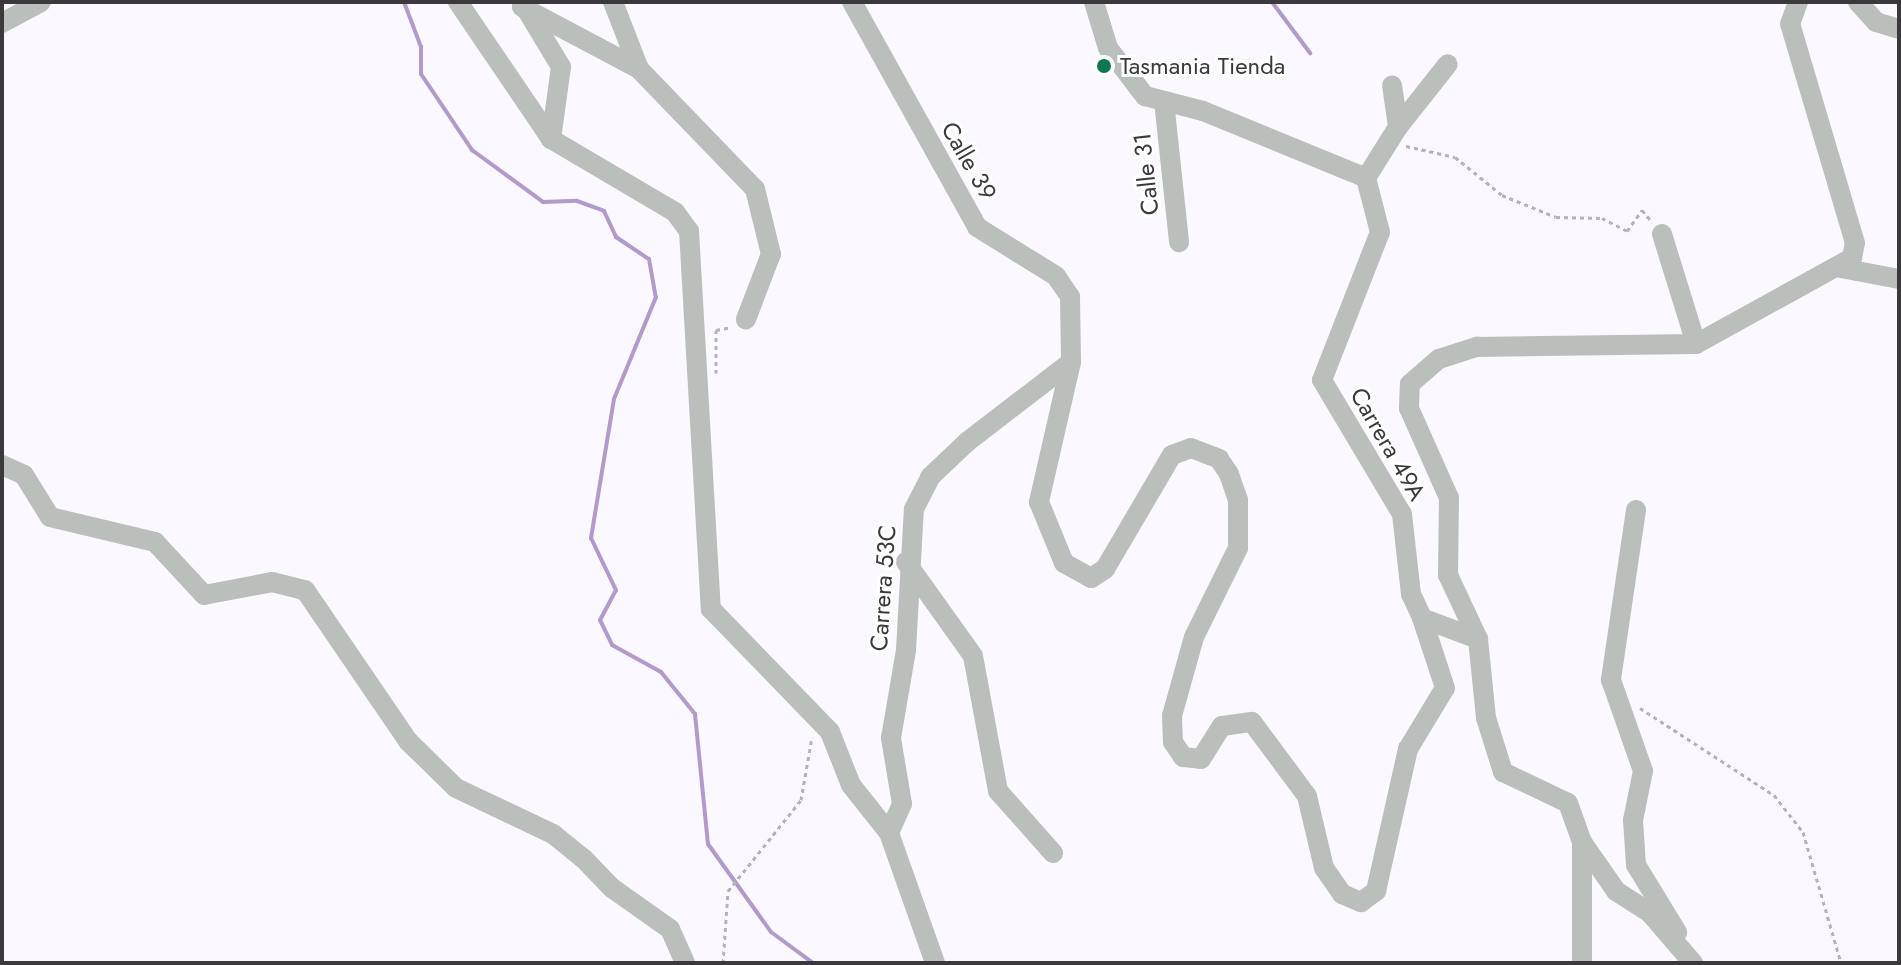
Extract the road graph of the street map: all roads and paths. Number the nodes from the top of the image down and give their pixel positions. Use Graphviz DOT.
graph roads {
  1 [pos="41,2"];
  2 [pos="458,2"];
  3 [pos="613,2"];
  4 [pos="852,2"];
  5 [pos="1094,2"];
  6 [pos="1798,2"];
  7 [pos="1858,2"];
  8 [pos="522,4"];
  9 [pos="2,23"];
  10 [pos="1899,29"];
  11 [pos="1448,64"];
  12 [pos="639,69"];
  13 [pos="1392,85"];
  14 [pos="1164,101"];
  15 [pos="1398,127"];
  16 [pos="551,139"];
  17 [pos="1378,159"];
  18 [pos="1366,178"];
  19 [pos="1662,234"];
  20 [pos="1179,242"];
  21 [pos="1841,268"];
  22 [pos="1899,279"];
  23 [pos="746,319"];
  24 [pos="1696,344"];
  25 [pos="1071,362"];
  26 [pos="700,390"];
  27 [pos="2,465"];
  28 [pos="1636,510"];
  29 [pos="906,562"];
  30 [pos="1422,618"];
  31 [pos="1478,639"];
  32 [pos="1635,706"];
  33 [pos="821,720"];
  34 [pos="889,833"];
  35 [pos="1582,842"];
  36 [pos="1053,853"];
  37 [pos="1688,957"];
  38 [pos="685,963"];
  39 [pos="723,963"];
  40 [pos="935,963"];
  41 [pos="1582,963"];
  42 [pos="1841,963"];
  1 -- 9 [label="street"];
  2 -- 16 [label="street"];
  3 -- 12 [label="street"];
  4 -- 25 [label="street, Calle 39"];
  5 -- 14 [label="street"];
  6 -- 21 [label="street"];
  7 -- 10 [label="street"];
  8 -- 12 [label="street"];
  8 -- 16 [label="street"];
  11 -- 15 [label="street"];
  12 -- 23 [label="street"];
  13 -- 15 [label="street"];
  14 -- 18 [label="street"];
  14 -- 20 [label="street, Calle 31"];
  15 -- 17 [label="street"];
  16 -- 26 [label="street"];
  17 -- 18 [label="street"];
  17 -- 19 [label="path"];
  18 -- 30 [label="street, Carrera 49A"];
  19 -- 24 [label="street"];
  21 -- 22 [label="street"];
  21 -- 24 [label="street"];
  23 -- 26 [label="path"];
  24 -- 31 [label="street"];
  25 -- 29 [label="street, Carrera 53C"];
  25 -- 30 [label="street, Calle 39"];
  26 -- 33 [label="street"];
  27 -- 38 [label="street"];
  28 -- 37 [label="street"];
  29 -- 34 [label="street, Carrera 53C"];
  29 -- 36 [label="street"];
  30 -- 31 [label="street"];
  31 -- 35 [label="street"];
  32 -- 42 [label="path"];
  33 -- 34 [label="street"];
  33 -- 39 [label="path"];
  34 -- 40 [label="street"];
  35 -- 37 [label="street"];
  35 -- 41 [label="street"];
}
